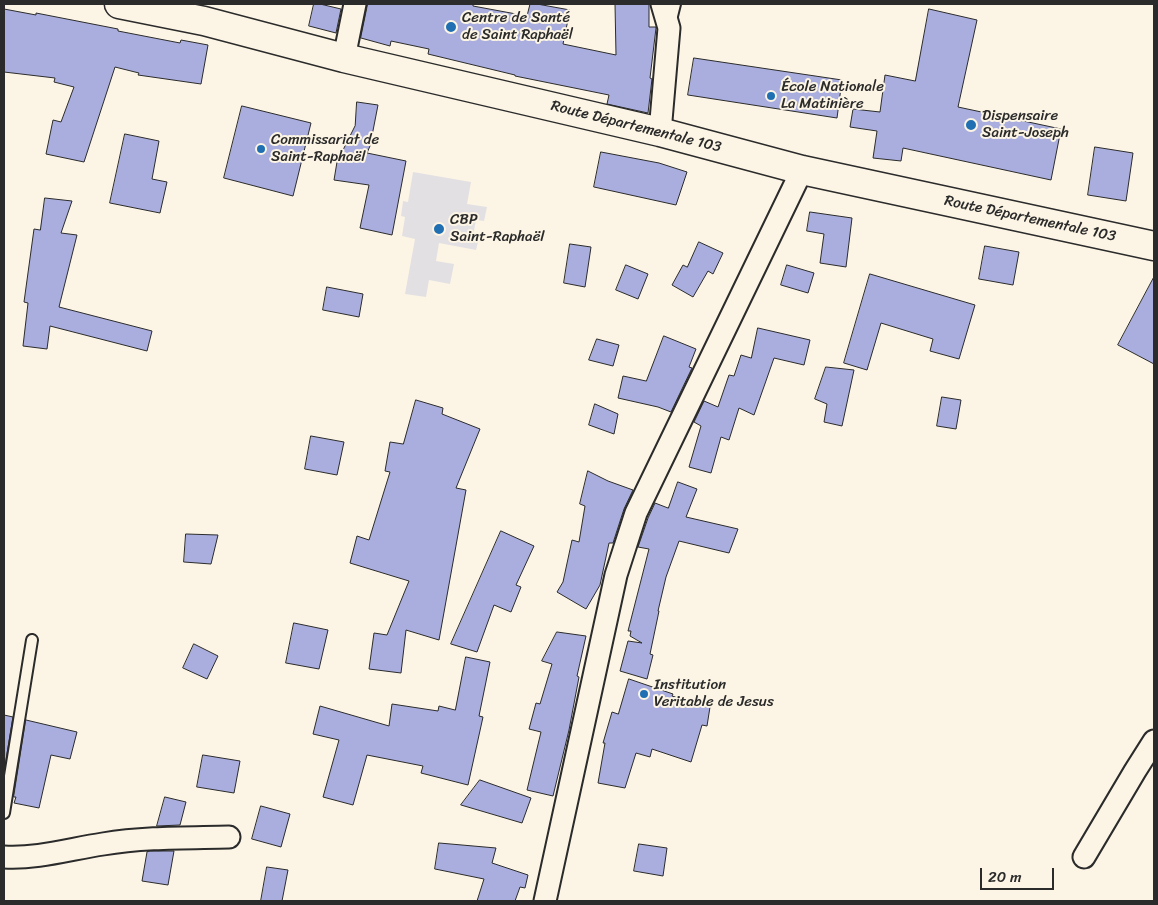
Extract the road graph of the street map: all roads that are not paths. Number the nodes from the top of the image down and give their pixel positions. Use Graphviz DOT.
graph roads {
  1 [pos="354,4"];
  2 [pos="662,4"];
  3 [pos="675,4"];
  4 [pos="135,5"];
  5 [pos="669,28"];
  6 [pos="344,58"];
  7 [pos="660,132"];
  8 [pos="802,170"];
  9 [pos="1154,246"];
  10 [pos="32,640"];
  11 [pos="1154,741"];
  12 [pos="4,813"];
  13 [pos="229,837"];
  14 [pos="4,857"];
  15 [pos="1084,857"];
  16 [pos="545,901"];
  1 -- 6 [label="street"];
  2 -- 5 [label="street"];
  3 -- 5 [label="lane"];
  4 -- 6 [label="main road, Route Départementale 103"];
  5 -- 7 [label="street"];
  6 -- 7 [label="main road, Route Départementale 103"];
  7 -- 8 [label="main road, Route Départementale 103"];
  8 -- 9 [label="main road, Route Départementale 103"];
  8 -- 16 [label="street"];
  10 -- 12 [label="lane"];
  11 -- 15 [label="street"];
  13 -- 14 [label="street"];
}
